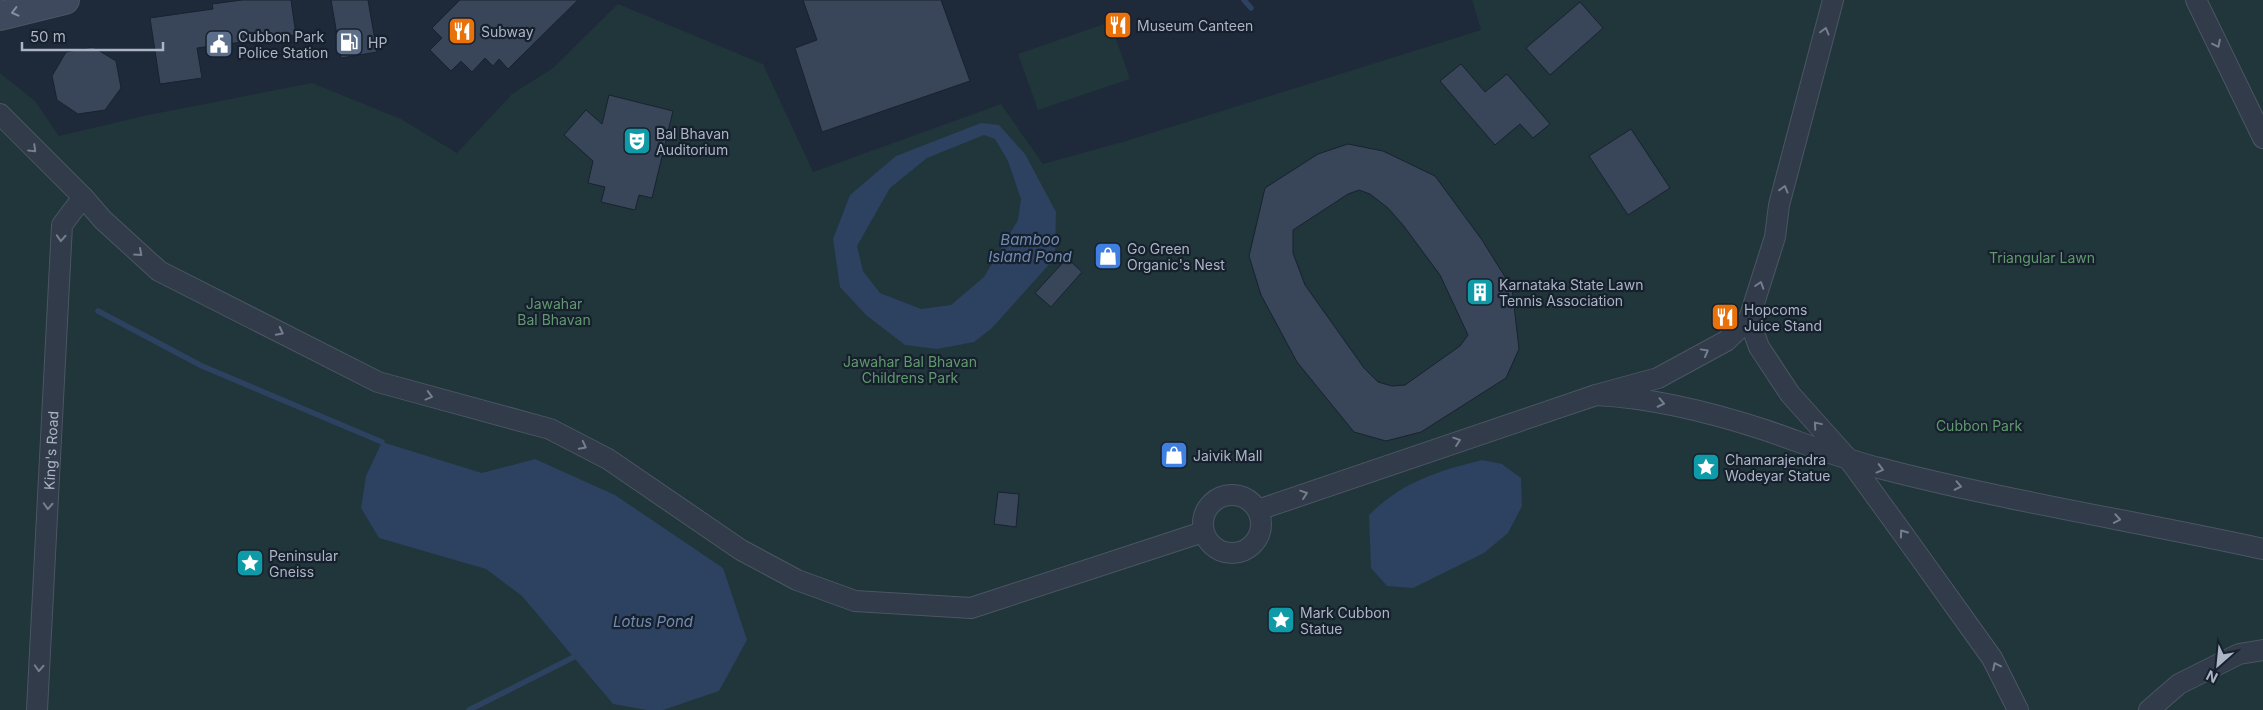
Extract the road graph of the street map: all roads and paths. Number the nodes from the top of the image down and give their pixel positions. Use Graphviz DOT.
graph roads {
  1 [pos="65,0"];
  2 [pos="1833,0"];
  3 [pos="2196,0"];
  4 [pos="0,16"];
  5 [pos="0,114"];
  6 [pos="2263,138"];
  7 [pos="83,197"];
  8 [pos="1749,319"];
  9 [pos="1596,395"];
  10 [pos="1850,461"];
  11 [pos="1258,510"];
  12 [pos="1203,532"];
  13 [pos="2263,549"];
  14 [pos="2263,650"];
  15 [pos="37,710"];
  16 [pos="2018,710"];
  17 [pos="2149,710"];
  1 -- 4 [label="main road, one-way"];
  8 -- 2 [label="street, one-way"];
  3 -- 6 [label="street, one-way"];
  5 -- 7 [label="street, one-way"];
  7 -- 12 [label="street, one-way"];
  7 -- 15 [label="street, King's Road, one-way"];
  9 -- 8 [label="street, one-way"];
  10 -- 8 [label="street, one-way"];
  9 -- 10 [label="street, one-way"];
  11 -- 9 [label="street, one-way"];
  10 -- 13 [label="street, one-way"];
  16 -- 10 [label="street, one-way"];
  11 -- 12 [label="street"];
  11 -- 12 [label="street"];
  14 -- 17 [label="street"];
}
